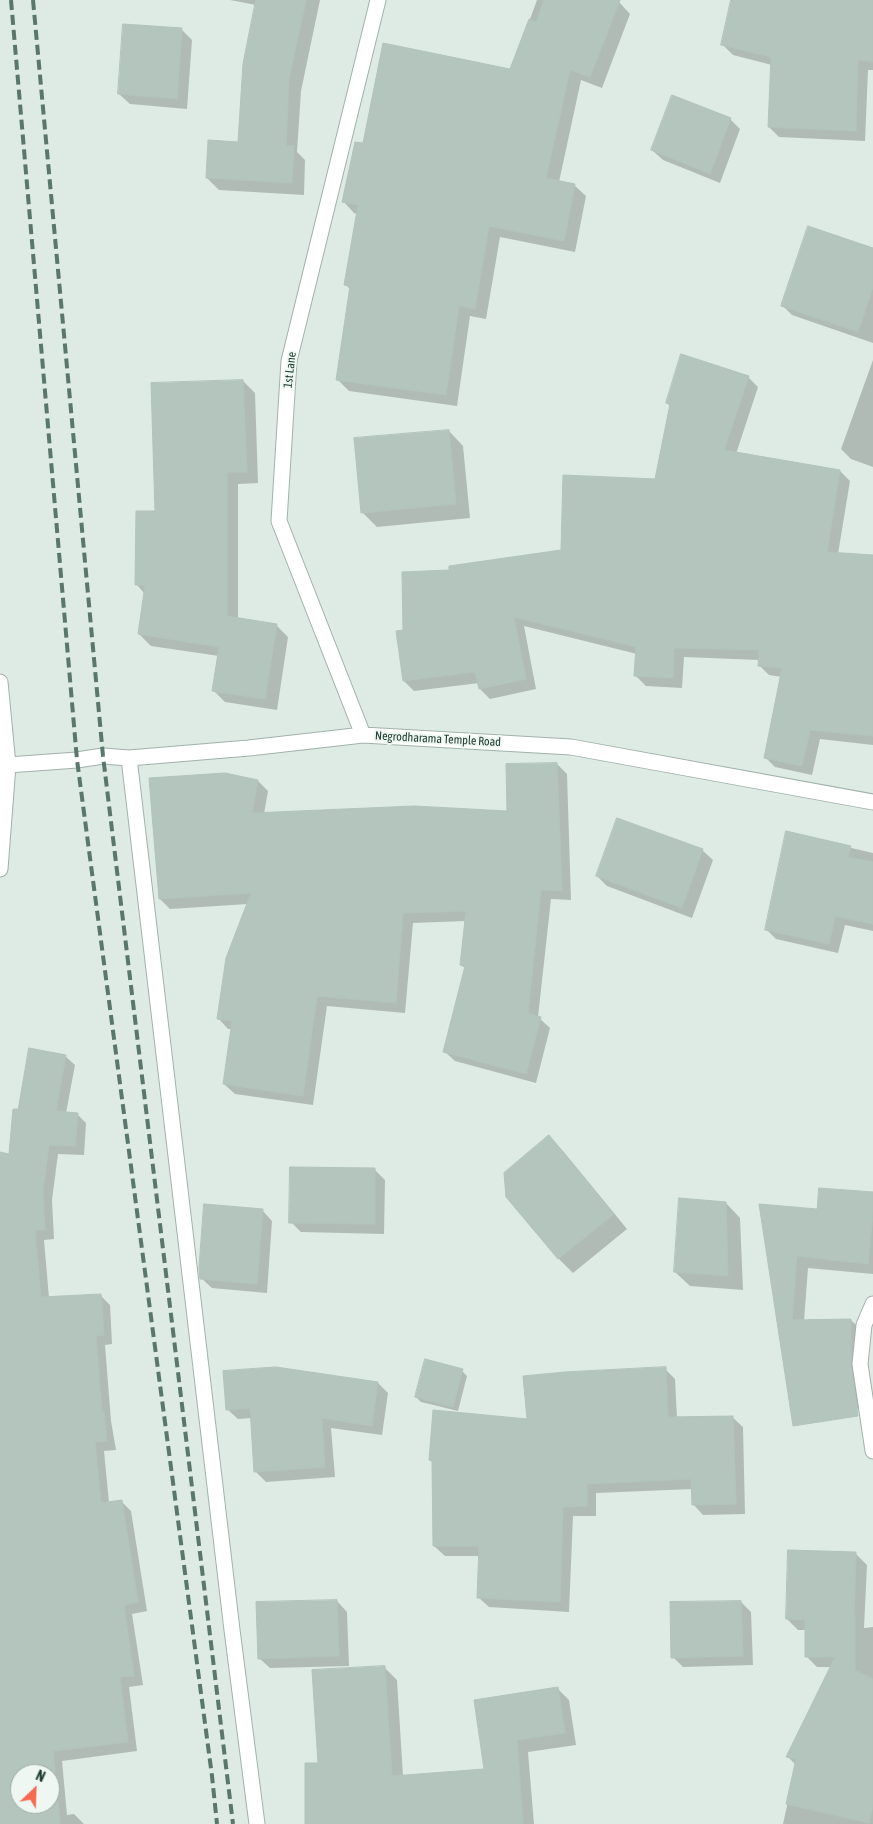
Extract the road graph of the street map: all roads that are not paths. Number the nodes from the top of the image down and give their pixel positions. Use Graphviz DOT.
graph roads {
  1 [pos="378,0"];
  2 [pos="0,682"];
  3 [pos="363,735"];
  4 [pos="129,758"];
  5 [pos="4,764"];
  6 [pos="873,802"];
  7 [pos="0,869"];
  8 [pos="873,1304"];
  9 [pos="873,1451"];
  10 [pos="257,1824"];
  1 -- 3 [label="street, 1st Lane"];
  2 -- 5 [label="street"];
  3 -- 4 [label="street, Negrodharama Temple Road"];
  3 -- 6 [label="street, Negrodharama Temple Road"];
  4 -- 5 [label="street, Negrodharama Temple Road"];
  4 -- 10 [label="street"];
  5 -- 7 [label="street"];
  8 -- 9 [label="street"];
}
